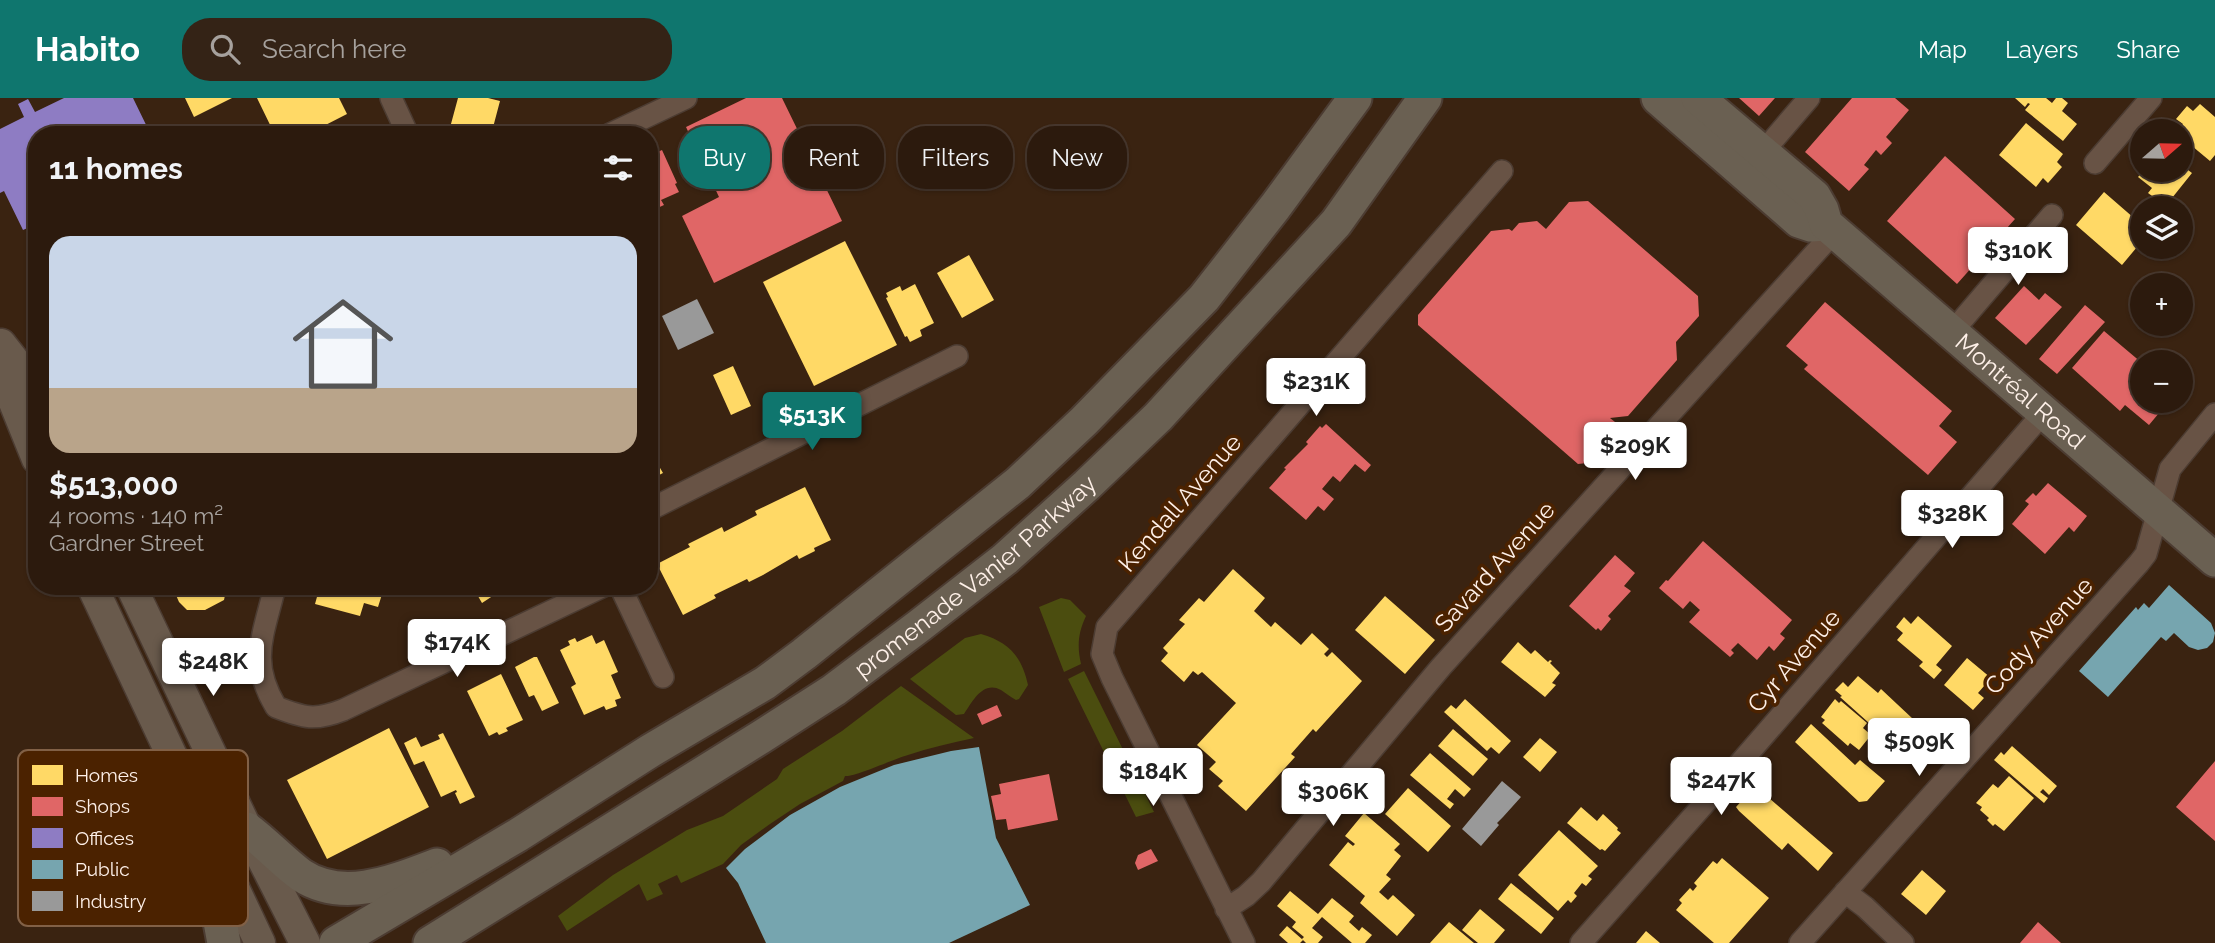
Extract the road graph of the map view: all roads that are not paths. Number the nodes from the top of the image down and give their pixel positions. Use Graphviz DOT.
graph roads {
  1 [pos="686,98"];
  2 [pos="1354,98"];
  3 [pos="1424,98"];
  4 [pos="1658,98"];
  5 [pos="1698,98"];
  6 [pos="1809,98"];
  7 [pos="2151,98"];
  8 [pos="395,102"];
  9 [pos="391,126"];
  10 [pos="404,126"];
  11 [pos="627,126"];
  12 [pos="1762,152"];
  13 [pos="2095,163"];
  14 [pos="1502,171"];
  15 [pos="2052,215"];
  16 [pos="1831,228"];
  17 [pos="1952,332"];
  18 [pos="1,344"];
  19 [pos="957,356"];
  20 [pos="28,379"];
  21 [pos="2045,411"];
  22 [pos="2215,414"];
  23 [pos="28,436"];
  24 [pos="658,506"];
  25 [pos="2157,511"];
  26 [pos="2215,560"];
  27 [pos="96,595"];
  28 [pos="135,595"];
  29 [pos="273,595"];
  30 [pos="585,595"];
  31 [pos="624,595"];
  32 [pos="663,677"];
  33 [pos="169,750"];
  34 [pos="209,750"];
  35 [pos="248,830"];
  36 [pos="248,831"];
  37 [pos="518,835"];
  38 [pos="1845,892"];
  39 [pos="1226,909"];
  40 [pos="248,918"];
  41 [pos="435,942"];
  42 [pos="260,943"];
  43 [pos="305,943"];
  44 [pos="336,943"];
  45 [pos="1244,943"];
  46 [pos="1581,943"];
  47 [pos="1800,943"];
  48 [pos="1903,943"];
  1 -- 11 [label="street"];
  2 -- 37 [label="main road"];
  3 -- 41 [label="main road, promenade Vanier Parkway"];
  4 -- 16 [label="main road, Montréal Road"];
  5 -- 12 [label="main road, Montréal Road"];
  6 -- 12 [label="street"];
  7 -- 13 [label="street"];
  8 -- 9 [label="street"];
  8 -- 10 [label="street"];
  12 -- 16 [label="main road, Montréal Road"];
  14 -- 39 [label="street, Kendall Avenue"];
  15 -- 17 [label="street"];
  16 -- 17 [label="main road, Montréal Road"];
  16 -- 39 [label="street, Savard Avenue"];
  17 -- 21 [label="main road, Montréal Road"];
  18 -- 20 [label="main road"];
  18 -- 23 [label="main road"];
  19 -- 24 [label="street"];
  21 -- 25 [label="main road, Montréal Road"];
  21 -- 46 [label="street, Cyr Avenue"];
  22 -- 25 [label="street, Cody Avenue"];
  25 -- 26 [label="main road, Montréal Road"];
  25 -- 38 [label="street, Cody Avenue"];
  27 -- 33 [label="main road"];
  28 -- 34 [label="main road"];
  29 -- 30 [label="street"];
  31 -- 32 [label="street"];
  35 -- 37 [label="main road"];
  36 -- 43 [label="main road"];
  37 -- 44 [label="main road"];
  38 -- 47 [label="street, Cody Avenue"];
  38 -- 48 [label="street"];
  39 -- 45 [label="street"];
  40 -- 42 [label="main road"];
}
